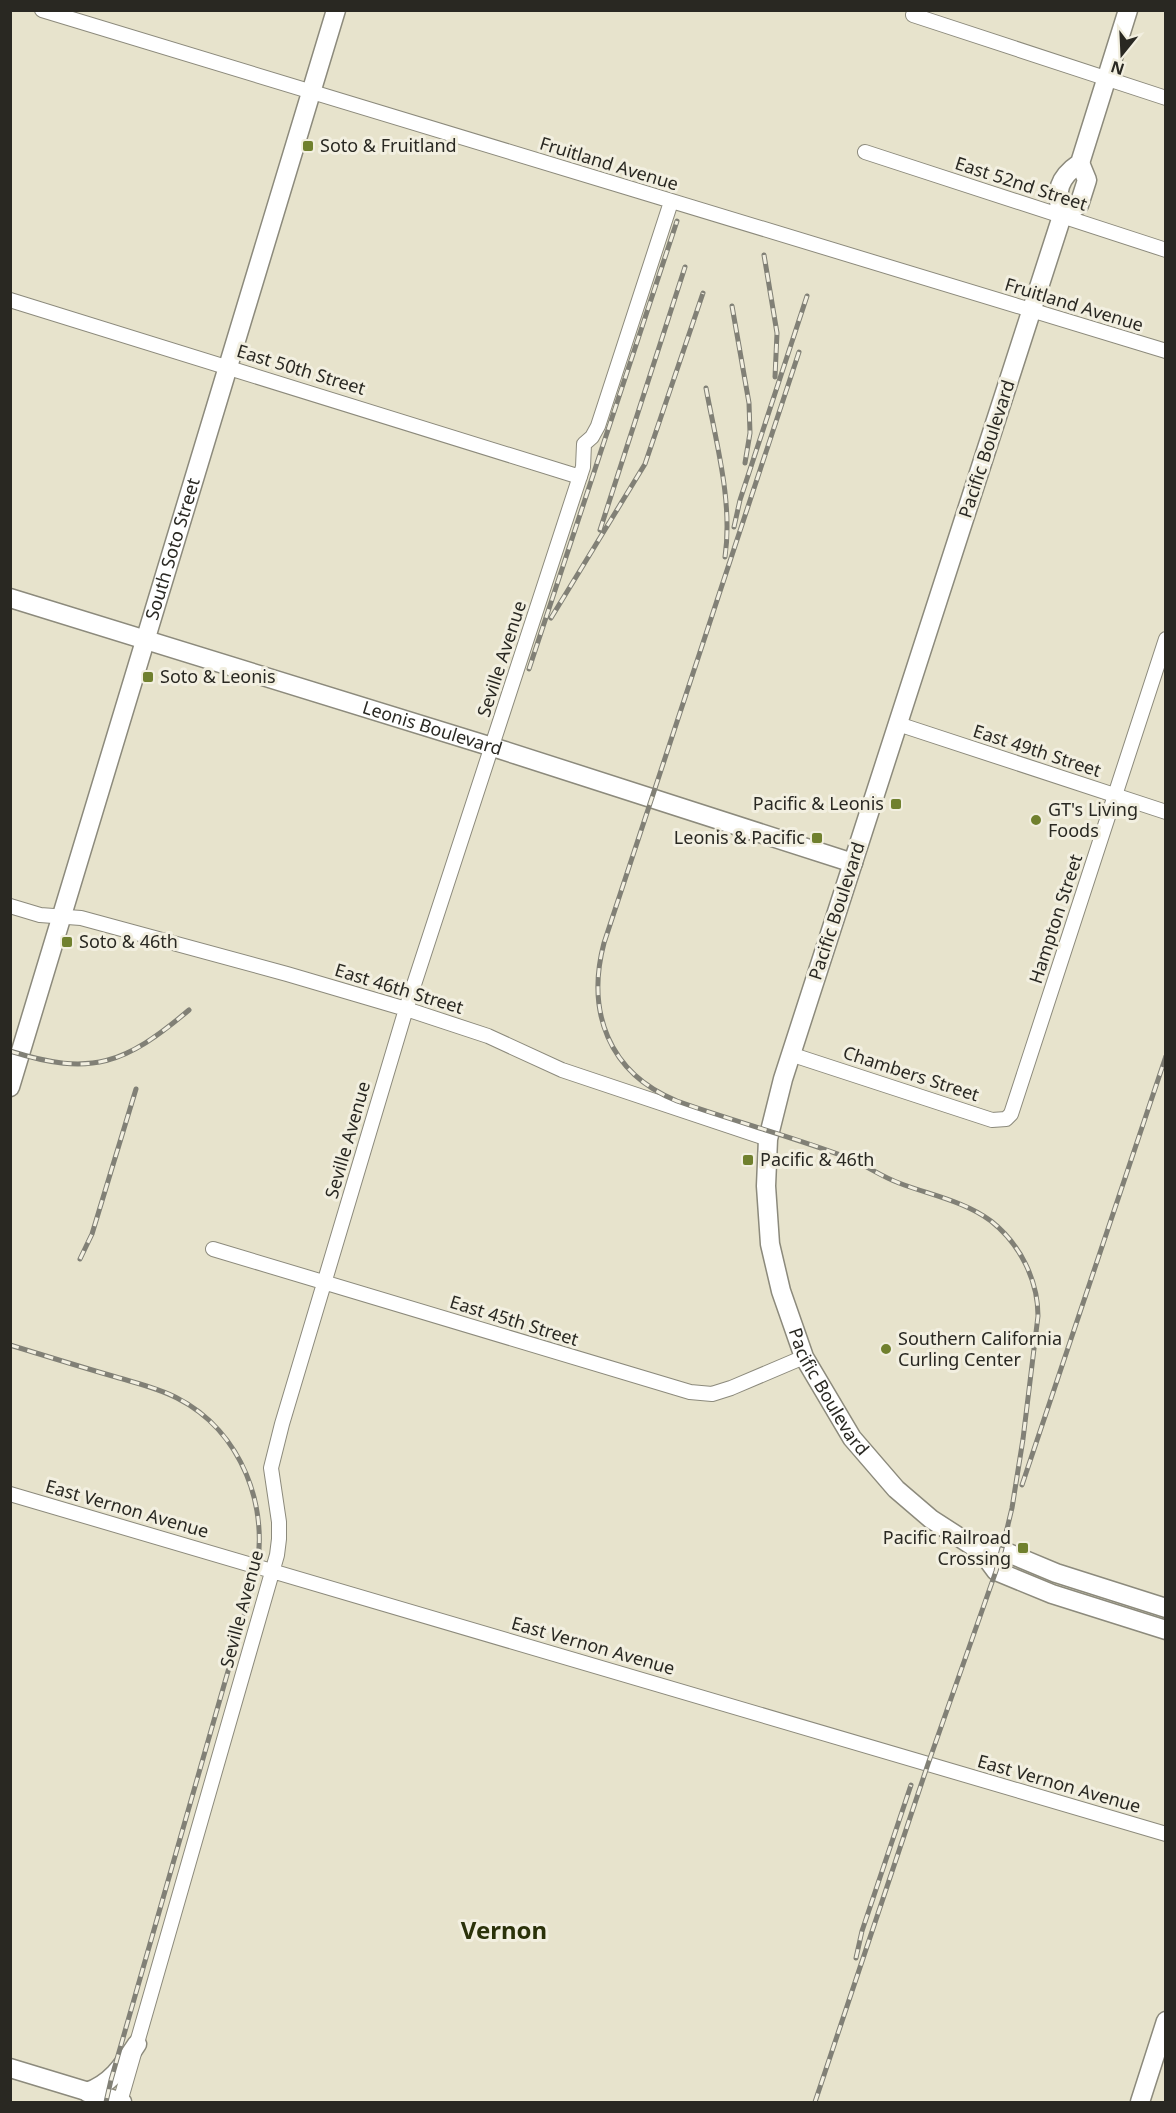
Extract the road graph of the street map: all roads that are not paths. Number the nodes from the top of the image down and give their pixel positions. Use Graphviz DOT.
graph roads {
  1 [pos="42,10"];
  2 [pos="336,10"];
  3 [pos="1128,10"];
  4 [pos="913,15"];
  5 [pos="1105,78"];
  6 [pos="311,92"];
  7 [pos="1166,98"];
  8 [pos="865,152"];
  9 [pos="671,202"];
  10 [pos="1062,216"];
  11 [pos="1166,250"];
  12 [pos="10,300"];
  13 [pos="1032,312"];
  14 [pos="1166,351"];
  15 [pos="227,366"];
  16 [pos="580,477"];
  17 [pos="10,598"];
  18 [pos="146,638"];
  19 [pos="1166,639"];
  20 [pos="898,724"];
  21 [pos="493,747"];
  22 [pos="1115,795"];
  23 [pos="1166,812"];
  24 [pos="853,863"];
  25 [pos="10,906"];
  26 [pos="61,917"];
  27 [pos="406,1009"];
  28 [pos="790,1054"];
  29 [pos="10,1088"];
  30 [pos="1014,1107"];
  31 [pos="768,1138"];
  32 [pos="213,1249"];
  33 [pos="325,1284"];
  34 [pos="804,1357"];
  35 [pos="10,1494"];
  36 [pos="982,1552"];
  37 [pos="273,1570"];
  38 [pos="1166,1608"];
  39 [pos="1166,1630"];
  40 [pos="1166,1834"];
  41 [pos="1166,2021"];
  42 [pos="137,2044"];
  43 [pos="10,2068"];
  44 [pos="87,2092"];
  45 [pos="121,2102"];
  46 [pos="1140,2103"];
  1 -- 6 [label="street, Fruitland Avenue"];
  2 -- 6 [label="main road, South Soto Street"];
  3 -- 5 [label="main road, Pacific Boulevard"];
  4 -- 5 [label="street"];
  5 -- 7 [label="street"];
  5 -- 10 [label="main road, Pacific Boulevard"];
  6 -- 9 [label="street, Fruitland Avenue"];
  6 -- 15 [label="main road, South Soto Street"];
  8 -- 10 [label="street, East 52nd Street"];
  9 -- 13 [label="street, Fruitland Avenue"];
  9 -- 16 [label="street, Seville Avenue"];
  10 -- 11 [label="street, East 52nd Street"];
  10 -- 13 [label="main road, Pacific Boulevard"];
  12 -- 15 [label="street, East 50th Street"];
  13 -- 14 [label="street, Fruitland Avenue"];
  13 -- 20 [label="main road, Pacific Boulevard"];
  15 -- 16 [label="street, East 50th Street"];
  15 -- 18 [label="main road, South Soto Street"];
  16 -- 21 [label="street, Seville Avenue"];
  17 -- 18 [label="main road, Leonis Boulevard"];
  18 -- 21 [label="main road, Leonis Boulevard"];
  18 -- 26 [label="main road, South Soto Street"];
  19 -- 22 [label="street, Hampton Street"];
  20 -- 22 [label="street, East 49th Street"];
  20 -- 24 [label="main road, Pacific Boulevard"];
  21 -- 24 [label="main road, Leonis Boulevard"];
  21 -- 27 [label="street, Seville Avenue"];
  22 -- 23 [label="street, East 49th Street"];
  22 -- 30 [label="street, Hampton Street"];
  24 -- 28 [label="main road, Pacific Boulevard"];
  25 -- 26 [label="street, East 46th Street"];
  26 -- 27 [label="street, East 46th Street"];
  26 -- 29 [label="main road, South Soto Street"];
  27 -- 31 [label="street, East 46th Street"];
  27 -- 33 [label="street, Seville Avenue"];
  28 -- 30 [label="street, Chambers Street"];
  28 -- 31 [label="main road, Pacific Boulevard"];
  31 -- 34 [label="main road, Pacific Boulevard"];
  32 -- 33 [label="street, East 45th Street"];
  33 -- 34 [label="street, East 45th Street"];
  33 -- 37 [label="street, Seville Avenue"];
  34 -- 36 [label="main road, Pacific Boulevard"];
  35 -- 37 [label="street, East Vernon Avenue"];
  36 -- 38 [label="main road, Pacific Boulevard"];
  36 -- 39 [label="main road, Pacific Boulevard"];
  37 -- 40 [label="street, East Vernon Avenue"];
  37 -- 42 [label="street, Seville Avenue"];
  41 -- 46 [label="main road"];
  42 -- 44 [label="main road"];
  42 -- 45 [label="street, Seville Avenue"];
  43 -- 44 [label="main road"];
  44 -- 45 [label="main road"];
}
